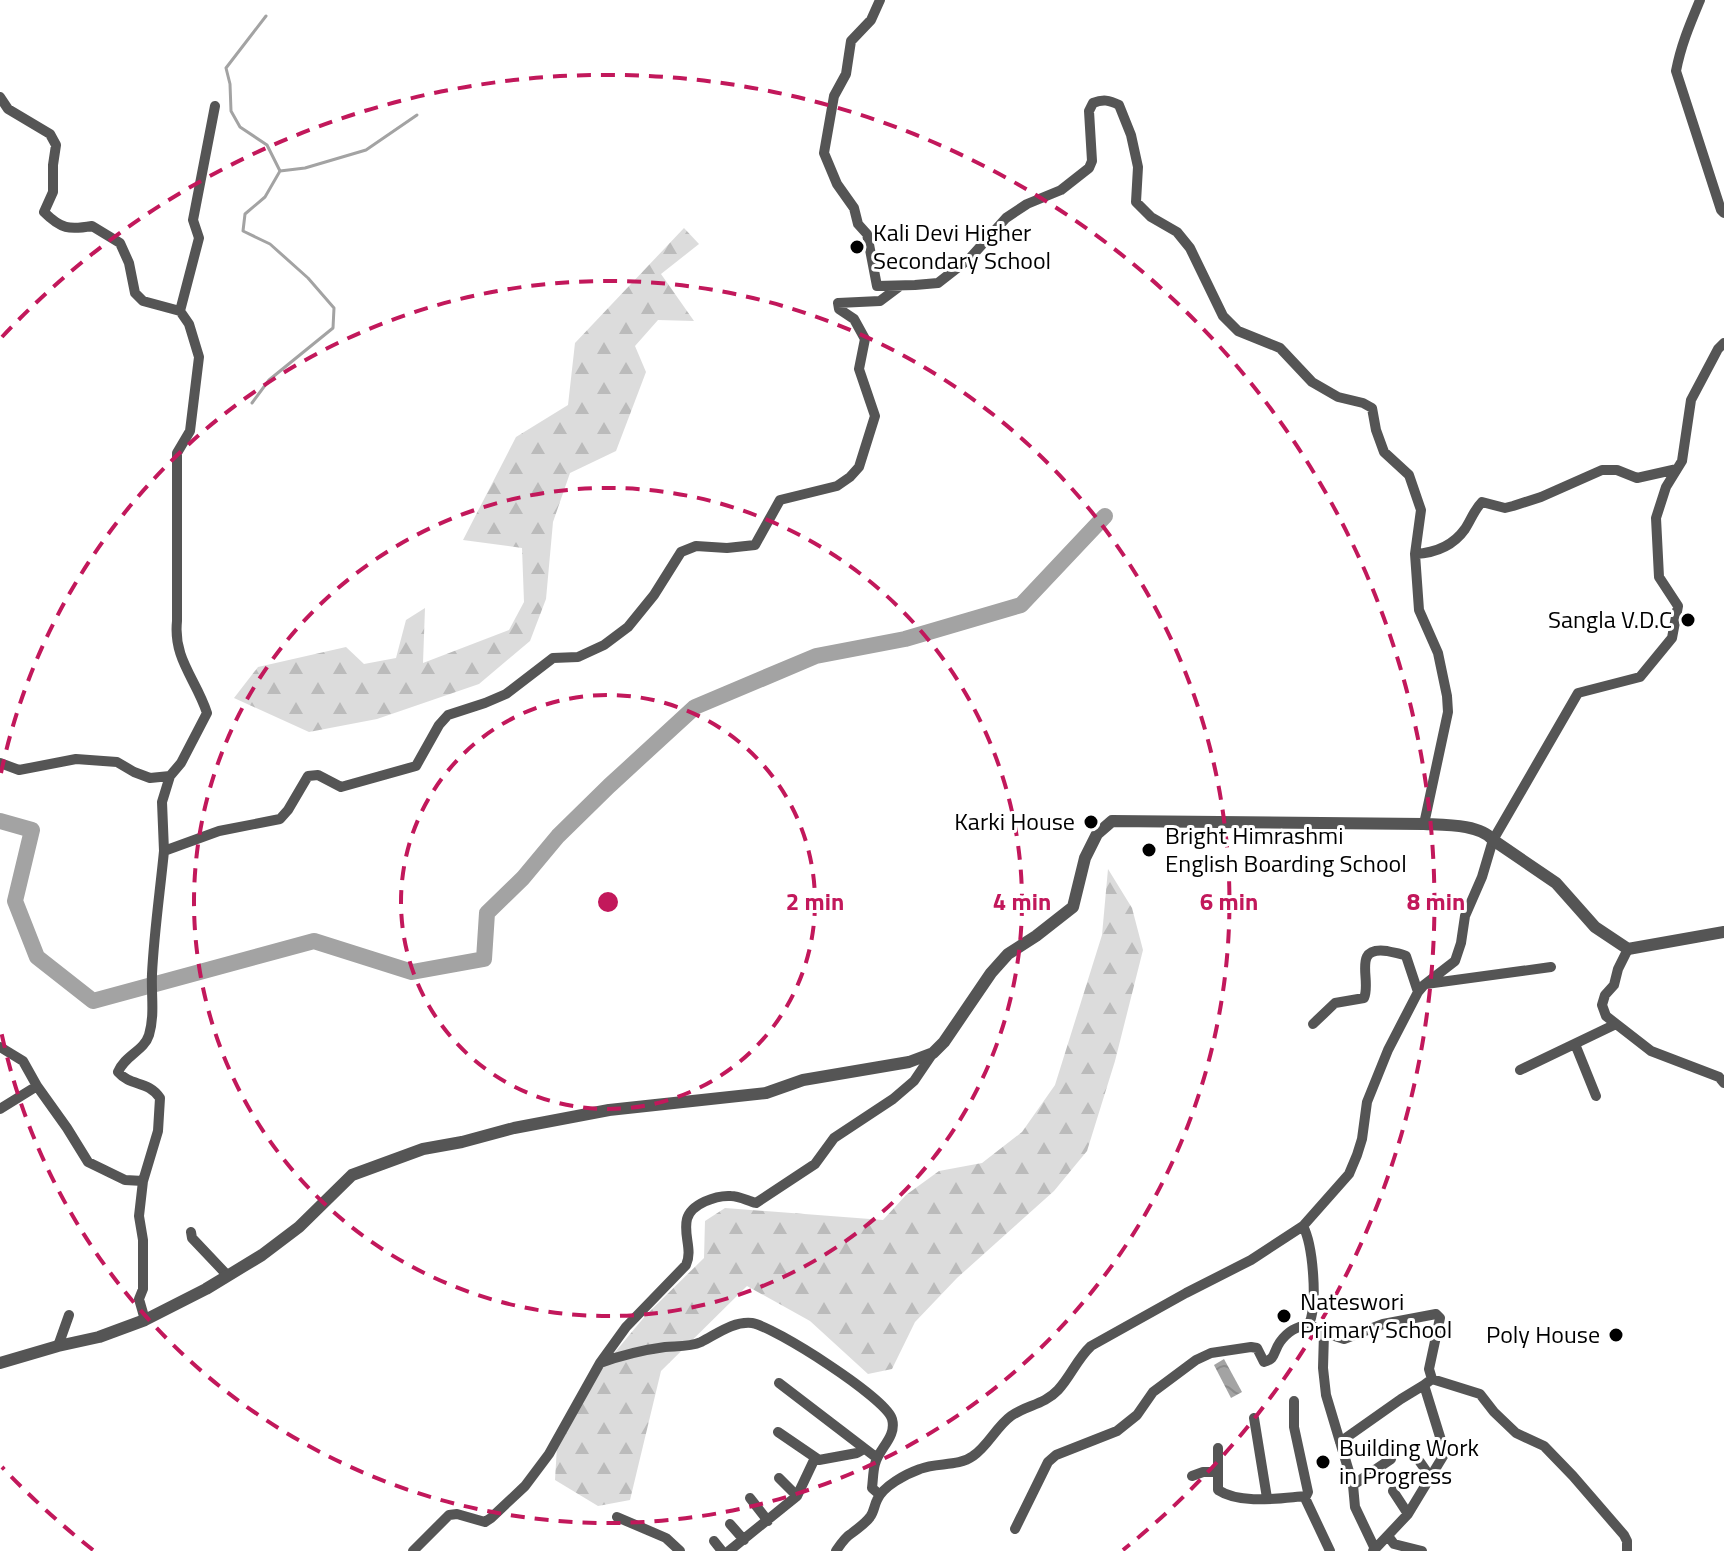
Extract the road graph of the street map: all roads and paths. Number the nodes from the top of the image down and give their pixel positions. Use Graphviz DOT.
graph roads {
  1 [pos="880,0"];
  2 [pos="1700,0"];
  3 [pos="0,97"];
  4 [pos="215,106"];
  5 [pos="1724,213"];
  6 [pos="900,286"];
  7 [pos="180,311"];
  8 [pos="1724,343"];
  9 [pos="1677,469"];
  10 [pos="1415,554"];
  11 [pos="0,763"];
  12 [pos="170,776"];
  13 [pos="1424,824"];
  14 [pos="1493,840"];
  15 [pos="164,851"];
  16 [pos="1724,932"];
  17 [pos="1628,949"];
  18 [pos="1551,967"];
  19 [pos="1421,988"];
  20 [pos="1313,1024"];
  21 [pos="1616,1024"];
  22 [pos="1575,1044"];
  23 [pos="0,1047"];
  24 [pos="933,1053"];
  25 [pos="1520,1070"];
  26 [pos="1724,1083"];
  27 [pos="37,1086"];
  28 [pos="1596,1096"];
  29 [pos="0,1109"];
  30 [pos="143,1181"];
  31 [pos="1303,1226"];
  32 [pos="191,1232"];
  33 [pos="228,1276"];
  34 [pos="69,1315"];
  35 [pos="145,1320"];
  36 [pos="1309,1324"];
  37 [pos="1324,1333"];
  38 [pos="58,1346"];
  39 [pos="0,1363"];
  40 [pos="600,1363"];
  41 [pos="1428,1382"];
  42 [pos="779,1383"];
  43 [pos="1294,1401"];
  44 [pos="1254,1418"];
  45 [pos="778,1432"];
  46 [pos="1340,1442"];
  47 [pos="1218,1448"];
  48 [pos="864,1449"];
  49 [pos="815,1458"];
  50 [pos="877,1458"];
  51 [pos="1391,1459"];
  52 [pos="1420,1462"];
  53 [pos="1218,1472"];
  54 [pos="1192,1476"];
  55 [pos="779,1478"];
  56 [pos="1431,1478"];
  57 [pos="1353,1485"];
  58 [pos="1393,1491"];
  59 [pos="880,1495"];
  60 [pos="797,1496"];
  61 [pos="1306,1496"];
  62 [pos="750,1498"];
  63 [pos="1267,1498"];
  64 [pos="1408,1514"];
  65 [pos="617,1517"];
  66 [pos="768,1521"];
  67 [pos="730,1524"];
  68 [pos="1015,1529"];
  69 [pos="1388,1536"];
  70 [pos="744,1540"];
  71 [pos="714,1541"];
  72 [pos="1327,1550"];
  73 [pos="1374,1550"];
  74 [pos="413,1551"];
  75 [pos="680,1551"];
  76 [pos="722,1551"];
  77 [pos="729,1551"];
  78 [pos="836,1551"];
  79 [pos="1422,1551"];
  80 [pos="1627,1551"];
  1 -- 6 [label="street"];
  2 -- 5 [label="street"];
  3 -- 7 [label="street"];
  4 -- 7 [label="street"];
  6 -- 10 [label="street"];
  6 -- 15 [label="street"];
  7 -- 12 [label="street"];
  8 -- 9 [label="street"];
  9 -- 10 [label="street"];
  9 -- 14 [label="street"];
  10 -- 13 [label="street"];
  11 -- 12 [label="street"];
  12 -- 15 [label="street"];
  13 -- 14 [label="street"];
  13 -- 24 [label="street"];
  14 -- 17 [label="street"];
  14 -- 19 [label="street"];
  15 -- 30 [label="street"];
  16 -- 17 [label="street"];
  17 -- 21 [label="street"];
  18 -- 19 [label="street"];
  19 -- 20 [label="street"];
  19 -- 31 [label="street"];
  21 -- 22 [label="street"];
  21 -- 26 [label="street"];
  22 -- 25 [label="street"];
  22 -- 28 [label="street"];
  23 -- 27 [label="street"];
  24 -- 33 [label="street"];
  24 -- 40 [label="street"];
  27 -- 29 [label="street"];
  27 -- 30 [label="street"];
  30 -- 35 [label="street"];
  31 -- 36 [label="street"];
  31 -- 59 [label="street"];
  32 -- 33 [label="street"];
  33 -- 35 [label="street"];
  34 -- 38 [label="street"];
  35 -- 38 [label="street"];
  36 -- 37 [label="street"];
  36 -- 68 [label="street"];
  37 -- 41 [label="street"];
  37 -- 46 [label="street"];
  38 -- 39 [label="street"];
  40 -- 50 [label="street"];
  40 -- 74 [label="street"];
  41 -- 46 [label="street"];
  41 -- 56 [label="street"];
  41 -- 80 [label="street"];
  42 -- 48 [label="street"];
  43 -- 61 [label="street"];
  44 -- 63 [label="street"];
  45 -- 49 [label="street"];
  46 -- 57 [label="street"];
  47 -- 53 [label="street"];
  48 -- 49 [label="street"];
  48 -- 50 [label="street"];
  49 -- 60 [label="street"];
  50 -- 59 [label="street"];
  51 -- 57 [label="street"];
  52 -- 56 [label="street"];
  53 -- 54 [label="street"];
  53 -- 63 [label="street"];
  55 -- 60 [label="street"];
  56 -- 64 [label="street"];
  57 -- 73 [label="street"];
  58 -- 64 [label="street"];
  59 -- 78 [label="street"];
  60 -- 66 [label="street"];
  61 -- 63 [label="street"];
  61 -- 72 [label="street"];
  62 -- 66 [label="street"];
  64 -- 69 [label="street"];
  65 -- 75 [label="street"];
  66 -- 70 [label="street"];
  67 -- 70 [label="street"];
  69 -- 73 [label="street"];
  69 -- 79 [label="street"];
  70 -- 77 [label="street"];
  71 -- 76 [label="street"];
}
